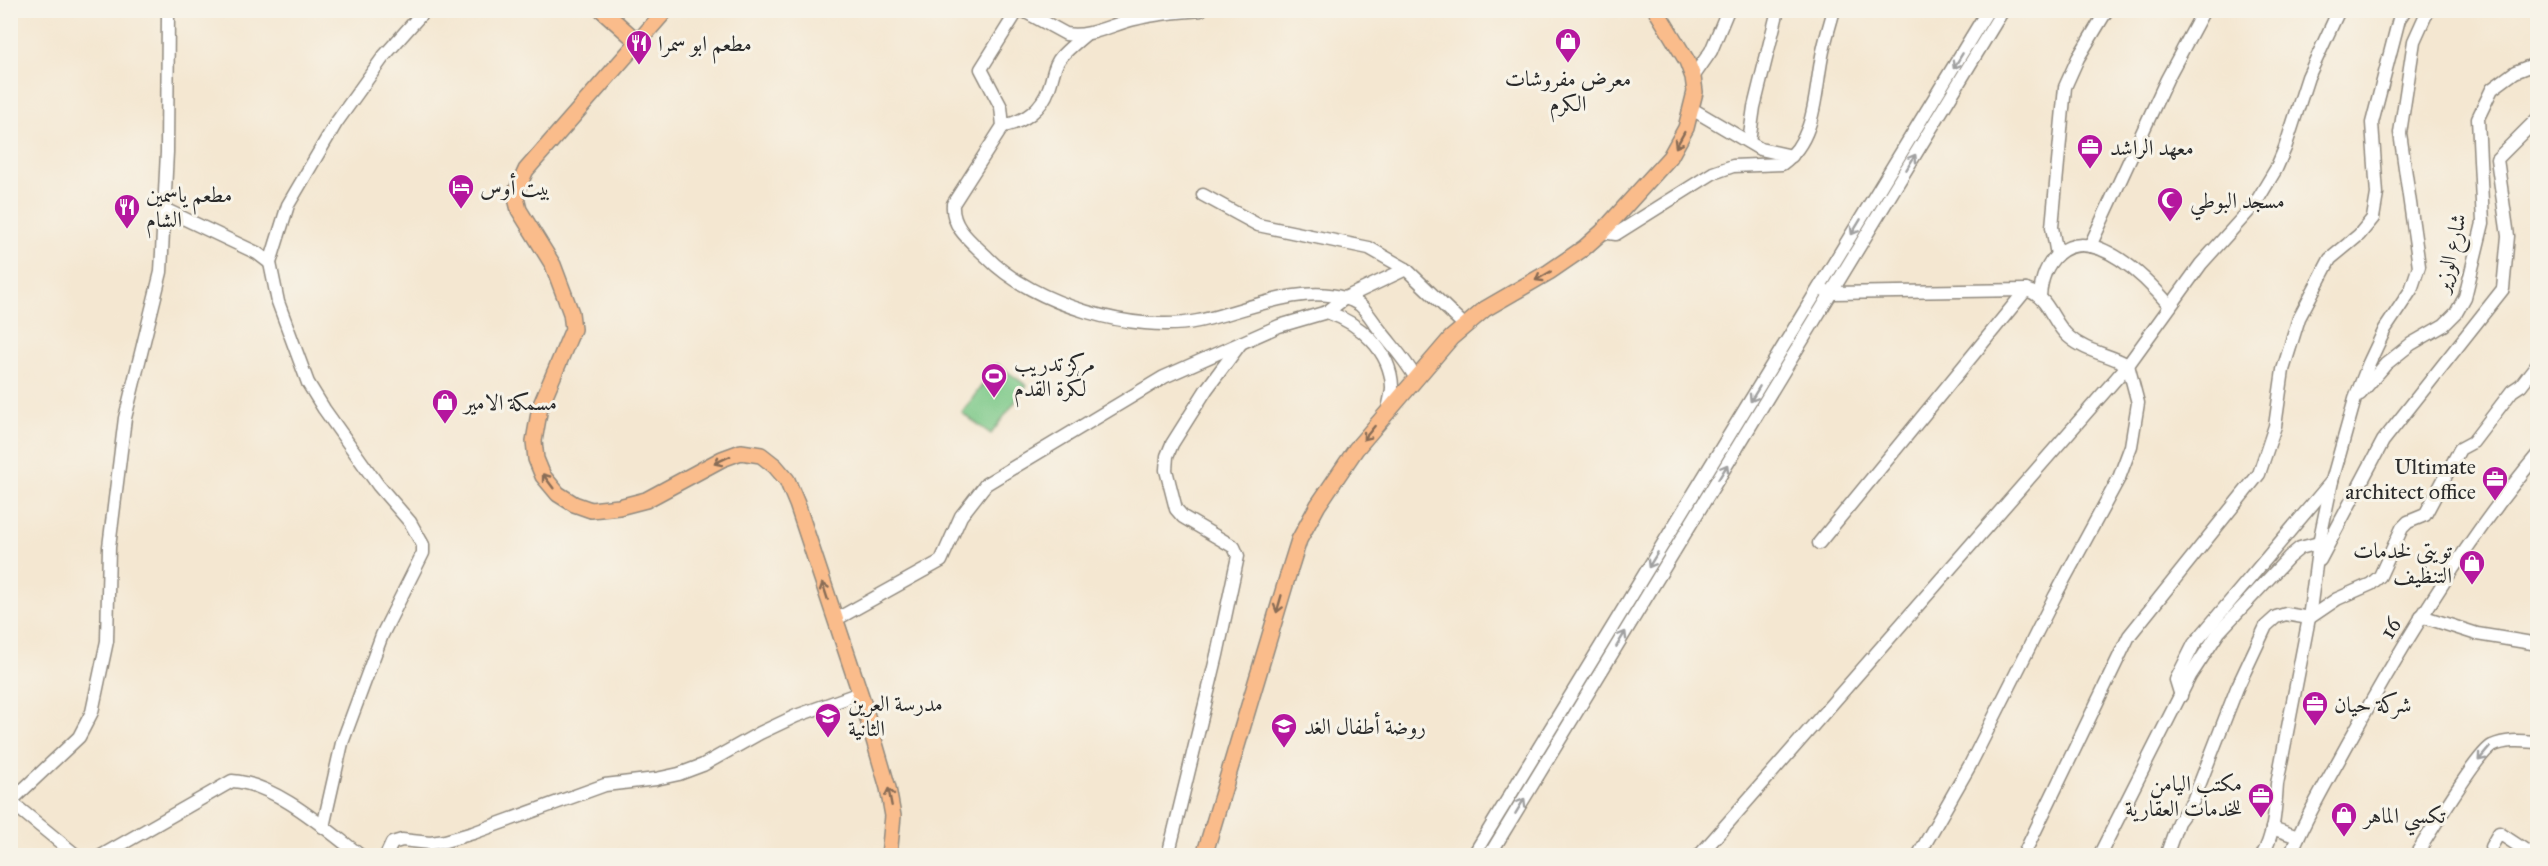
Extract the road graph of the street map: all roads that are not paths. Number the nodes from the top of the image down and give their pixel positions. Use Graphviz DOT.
graph roads {
  1 [pos="168,10"];
  2 [pos="425,10"];
  3 [pos="602,10"];
  4 [pos="666,10"];
  5 [pos="1020,10"];
  6 [pos="1201,10"];
  7 [pos="1656,10"];
  8 [pos="1728,10"];
  9 [pos="1778,10"];
  10 [pos="1834,10"];
  11 [pos="1988,10"];
  12 [pos="2003,10"];
  13 [pos="2107,10"];
  14 [pos="2204,10"];
  15 [pos="2339,10"];
  16 [pos="2405,10"];
  17 [pos="2428,10"];
  18 [pos="1085,34"];
  19 [pos="639,43"];
  20 [pos="2538,63"];
  21 [pos="1693,77"];
  22 [pos="1692,109"];
  23 [pos="2538,118"];
  24 [pos="1003,126"];
  25 [pos="1749,142"];
  26 [pos="1792,156"];
  27 [pos="1203,195"];
  28 [pos="164,209"];
  29 [pos="1602,232"];
  30 [pos="2090,246"];
  31 [pos="2057,255"];
  32 [pos="270,263"];
  33 [pos="1406,269"];
  34 [pos="1819,288"];
  35 [pos="2026,290"];
  36 [pos="1832,293"];
  37 [pos="2040,296"];
  38 [pos="1346,298"];
  39 [pos="2170,306"];
  40 [pos="1327,312"];
  41 [pos="1464,325"];
  42 [pos="1242,342"];
  43 [pos="2538,363"];
  44 [pos="2128,365"];
  45 [pos="1415,377"];
  46 [pos="2355,399"];
  47 [pos="1388,410"];
  48 [pos="2538,454"];
  49 [pos="2332,481"];
  50 [pos="1819,543"];
  51 [pos="2319,543"];
  52 [pos="2317,566"];
  53 [pos="2421,616"];
  54 [pos="2309,618"];
  55 [pos="835,620"];
  56 [pos="2538,644"];
  57 [pos="860,693"];
  58 [pos="2181,696"];
  59 [pos="2538,742"];
  60 [pos="11,802"];
  61 [pos="323,827"];
  62 [pos="2272,828"];
  63 [pos="2298,837"];
  64 [pos="2491,847"];
  65 [pos="77,855"];
  66 [pos="101,855"];
  67 [pos="361,855"];
  68 [pos="386,855"];
  69 [pos="889,855"];
  70 [pos="1168,855"];
  71 [pos="1204,855"];
  72 [pos="1473,855"];
  73 [pos="1489,855"];
  74 [pos="1698,855"];
  75 [pos="1918,855"];
  76 [pos="2024,855"];
  77 [pos="2099,855"];
  78 [pos="2166,855"];
  79 [pos="2262,855"];
  80 [pos="2290,855"];
  81 [pos="2415,855"];
  82 [pos="2534,855"];
  1 -- 28 [label="street"];
  2 -- 32 [label="street"];
  3 -- 19 [label="main road"];
  4 -- 19 [label="main road"];
  5 -- 18 [label="street"];
  5 -- 24 [label="street"];
  6 -- 18 [label="street"];
  7 -- 21 [label="main road"];
  8 -- 21 [label="street"];
  9 -- 25 [label="street"];
  10 -- 26 [label="street"];
  11 -- 34 [label="street, one-way"];
  36 -- 12 [label="street, one-way"];
  13 -- 31 [label="street"];
  14 -- 30 [label="street"];
  15 -- 39 [label="street"];
  16 -- 76 [label="street"];
  17 -- 46 [label="street"];
  18 -- 24 [label="street"];
  55 -- 19 [label="main road, one-way"];
  20 -- 46 [label="street, شارع الوزير"];
  21 -- 22 [label="main road"];
  22 -- 25 [label="street"];
  22 -- 29 [label="main road, one-way"];
  23 -- 52 [label="street"];
  24 -- 38 [label="street"];
  25 -- 26 [label="street"];
  26 -- 29 [label="street"];
  27 -- 33 [label="street"];
  28 -- 32 [label="street"];
  28 -- 60 [label="street"];
  29 -- 41 [label="main road, one-way"];
  30 -- 31 [label="street"];
  30 -- 39 [label="street"];
  31 -- 37 [label="street"];
  32 -- 61 [label="street"];
  33 -- 38 [label="street"];
  33 -- 41 [label="street"];
  34 -- 36 [label="street"];
  34 -- 72 [label="street, one-way"];
  35 -- 36 [label="street"];
  35 -- 37 [label="street"];
  35 -- 50 [label="street"];
  73 -- 36 [label="street, one-way"];
  37 -- 44 [label="street"];
  38 -- 40 [label="street"];
  38 -- 45 [label="street"];
  39 -- 44 [label="street"];
  40 -- 42 [label="street"];
  40 -- 47 [label="street"];
  41 -- 45 [label="main road"];
  42 -- 55 [label="street"];
  42 -- 70 [label="street"];
  43 -- 54 [label="street"];
  44 -- 74 [label="street"];
  44 -- 75 [label="street"];
  45 -- 47 [label="main road"];
  46 -- 49 [label="street"];
  47 -- 71 [label="main road, one-way"];
  48 -- 53 [label="street, 16"];
  49 -- 51 [label="street"];
  49 -- 58 [label="street"];
  51 -- 52 [label="street"];
  51 -- 58 [label="street"];
  52 -- 54 [label="street"];
  53 -- 56 [label="street"];
  53 -- 63 [label="street, 16"];
  54 -- 62 [label="street"];
  54 -- 78 [label="street"];
  55 -- 57 [label="main road"];
  57 -- 68 [label="street"];
  69 -- 57 [label="main road, one-way"];
  58 -- 77 [label="street"];
  59 -- 81 [label="street, one-way"];
  60 -- 65 [label="street"];
  61 -- 66 [label="street"];
  61 -- 67 [label="street"];
  62 -- 63 [label="street"];
  62 -- 79 [label="street"];
  63 -- 80 [label="street, 16"];
  64 -- 82 [label="street"];
}
